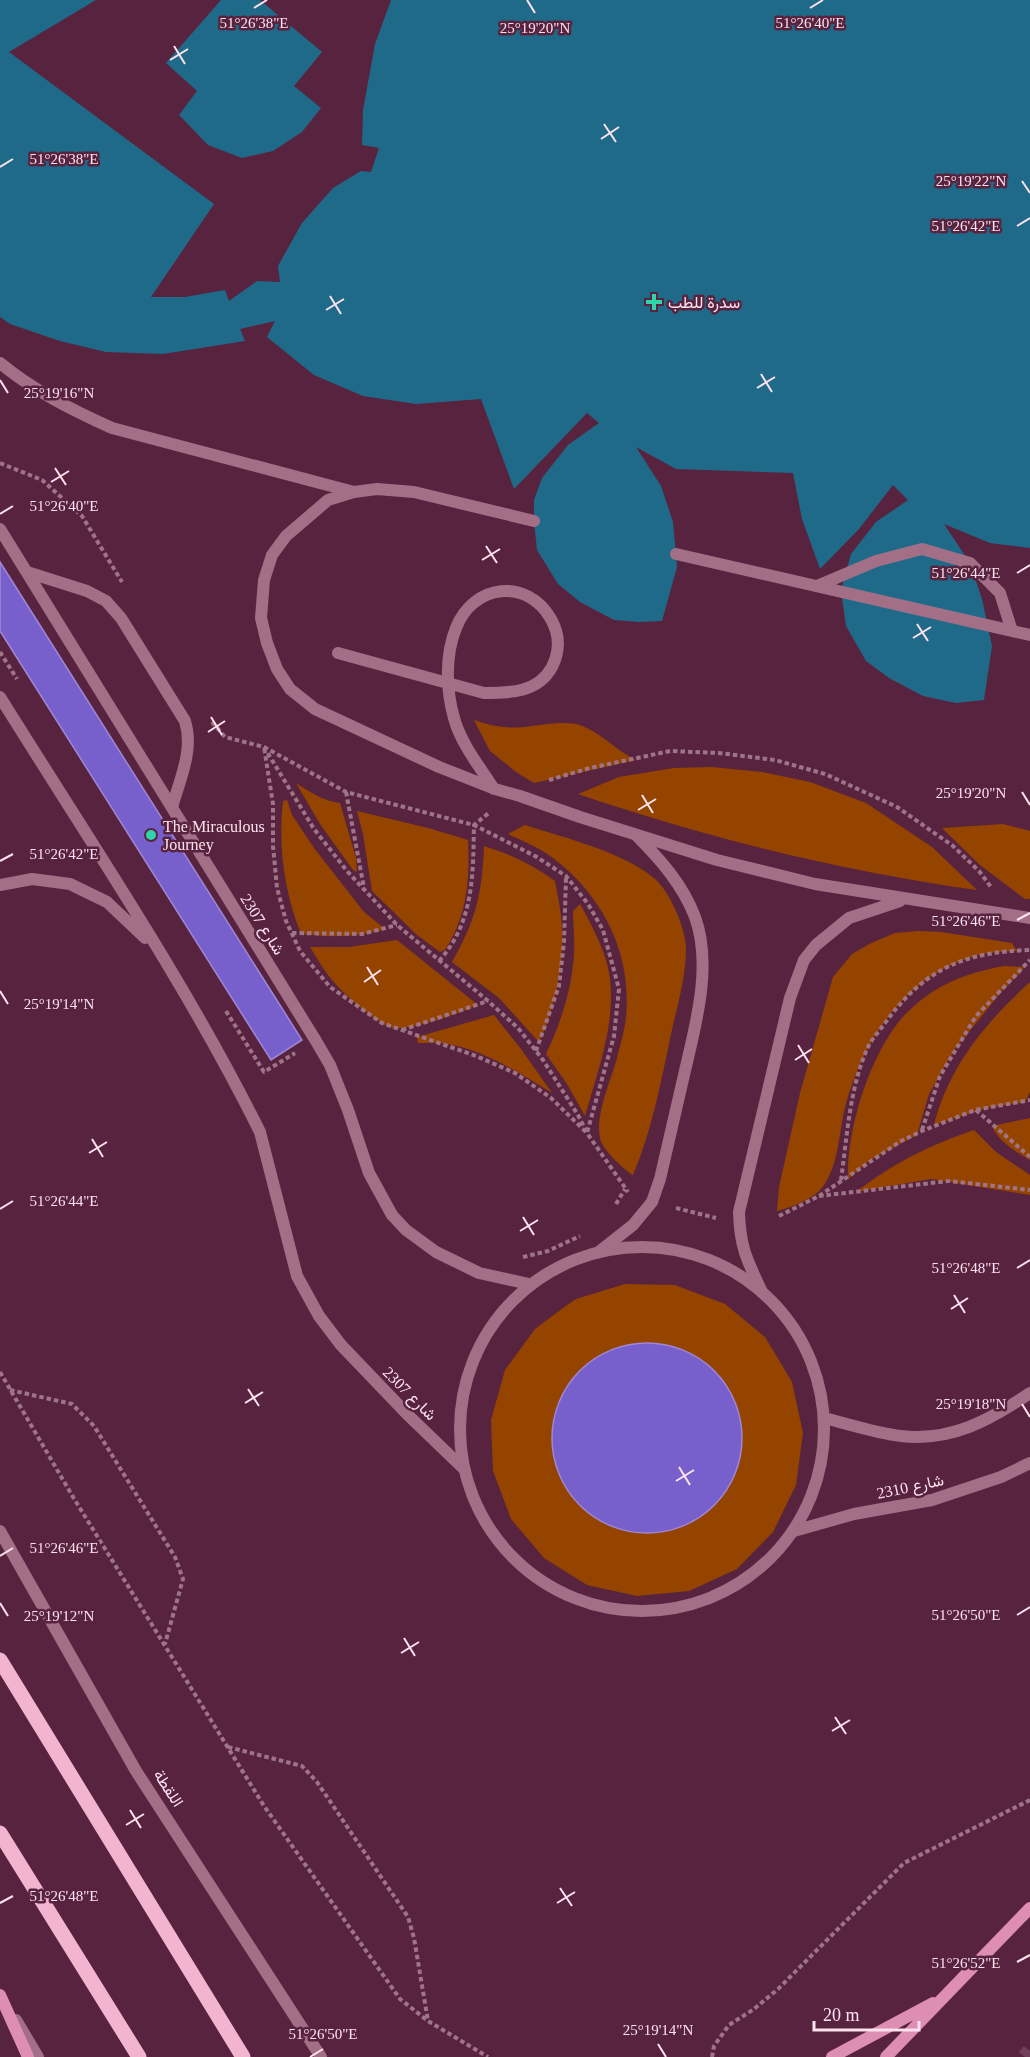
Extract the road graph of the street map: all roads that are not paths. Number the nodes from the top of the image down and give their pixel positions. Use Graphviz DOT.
graph roads {
  1 [pos="0,363"];
  2 [pos="354,492"];
  3 [pos="534,520"];
  4 [pos="0,529"];
  5 [pos="676,554"];
  6 [pos="27,572"];
  7 [pos="817,586"];
  8 [pos="1012,631"];
  9 [pos="1030,635"];
  10 [pos="338,653"];
  11 [pos="0,697"];
  12 [pos="495,789"];
  13 [pos="172,807"];
  14 [pos="636,834"];
  15 [pos="0,885"];
  16 [pos="904,900"];
  17 [pos="1030,918"];
  18 [pos="157,949"];
  19 [pos="600,1251"];
  20 [pos="529,1284"];
  21 [pos="762,1292"];
  22 [pos="1030,1393"];
  23 [pos="824,1418"];
  24 [pos="1030,1463"];
  25 [pos="464,1469"];
  26 [pos="0,1531"];
  27 [pos="794,1531"];
  28 [pos="0,1660"];
  29 [pos="0,1833"];
  30 [pos="1030,1908"];
  31 [pos="0,1994"];
  32 [pos="942,1998"];
  33 [pos="28,2057"];
  34 [pos="38,2057"];
  35 [pos="139,2057"];
  36 [pos="243,2057"];
  37 [pos="321,2057"];
  38 [pos="832,2057"];
  39 [pos="886,2057"];
  1 -- 2 [label="street"];
  2 -- 3 [label="street"];
  2 -- 12 [label="street"];
  4 -- 6 [label="street, شارع 2307"];
  5 -- 7 [label="street"];
  6 -- 13 [label="street, شارع 2307"];
  6 -- 13 [label="street"];
  7 -- 8 [label="street"];
  7 -- 8 [label="street"];
  8 -- 9 [label="street"];
  10 -- 12 [label="street"];
  11 -- 18 [label="street, شارع 2307"];
  12 -- 14 [label="street"];
  13 -- 20 [label="street, شارع 2307"];
  14 -- 16 [label="street"];
  14 -- 19 [label="street"];
  15 -- 18 [label="street, شارع 2307"];
  16 -- 17 [label="street"];
  16 -- 21 [label="street"];
  18 -- 25 [label="street, شارع 2307"];
  19 -- 20 [label="street"];
  19 -- 21 [label="street"];
  20 -- 25 [label="street"];
  21 -- 23 [label="street"];
  22 -- 23 [label="street"];
  23 -- 27 [label="street"];
  24 -- 27 [label="street, شارع 2310"];
  25 -- 27 [label="street"];
  26 -- 37 [label="street, اللقطة"];
  28 -- 36 [label="main road"];
  29 -- 35 [label="main road"];
  30 -- 32 [label="main road"];
  31 -- 33 [label="main road"];
  31 -- 34 [label="street"];
  32 -- 38 [label="main road"];
  32 -- 39 [label="main road"];
}
